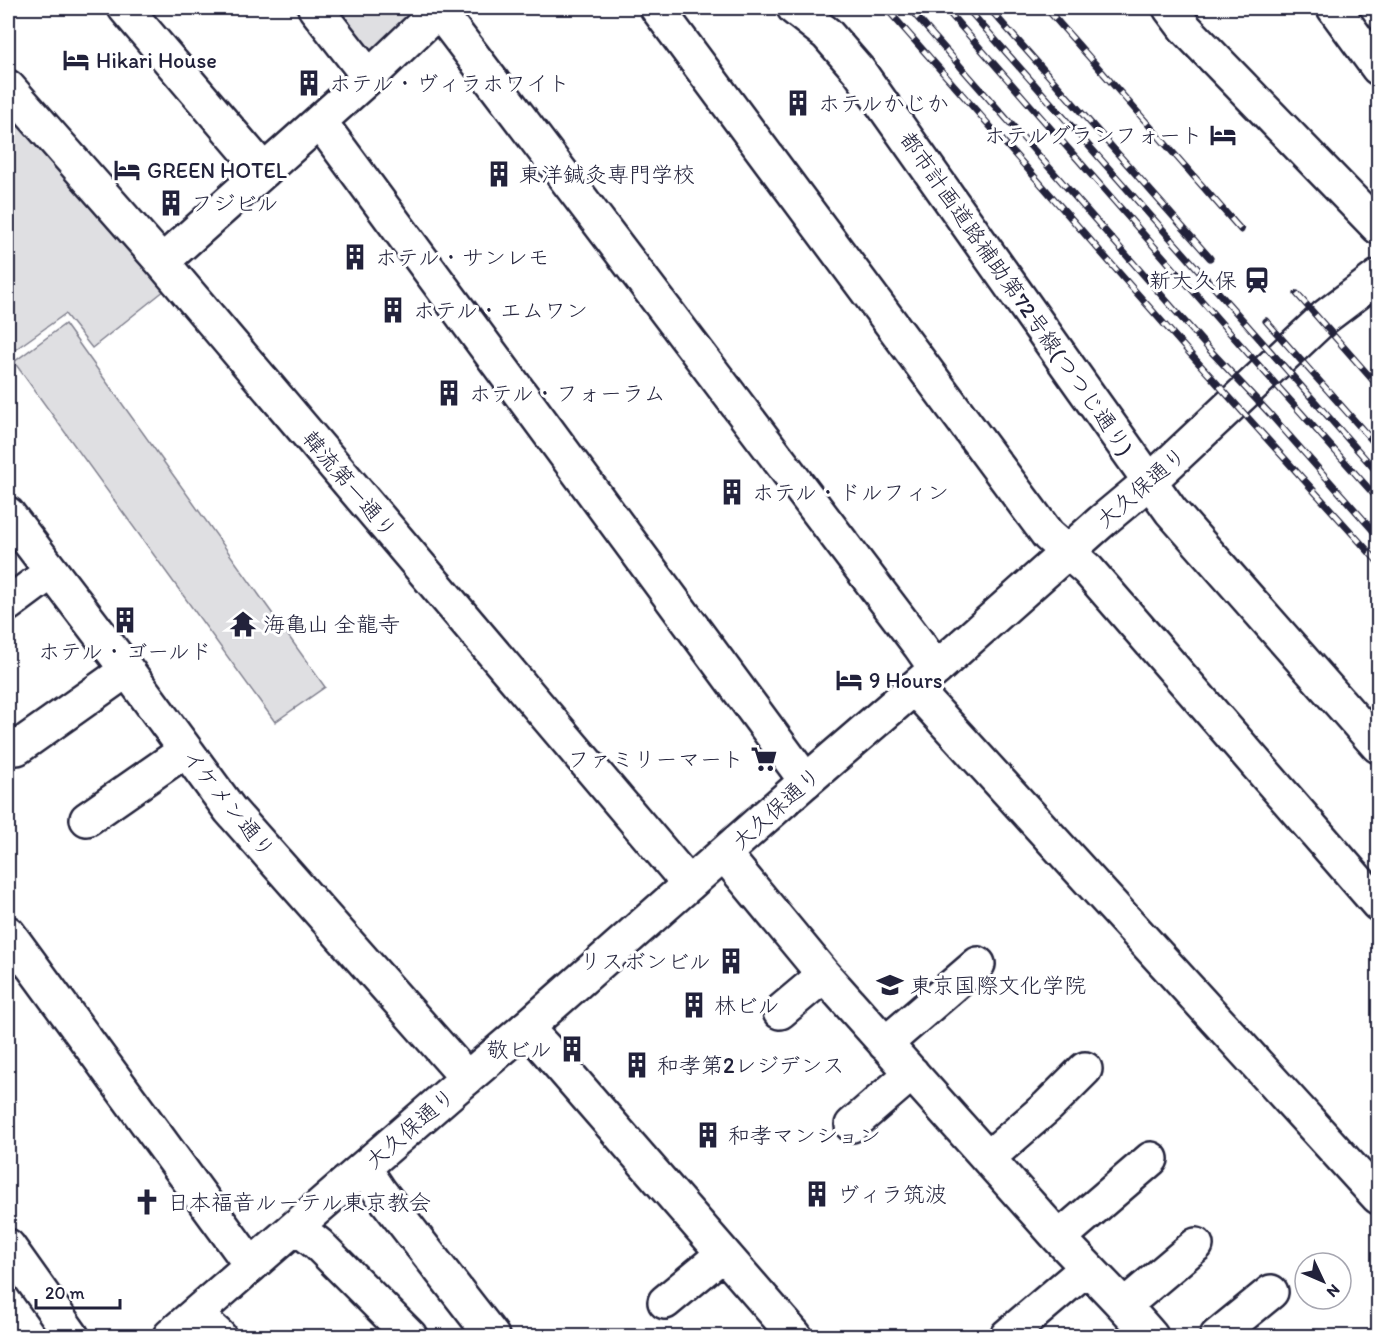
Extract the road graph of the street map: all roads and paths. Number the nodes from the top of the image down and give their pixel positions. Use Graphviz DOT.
graph roads {
  1 [pos="125,8"];
  2 [pos="315,8"];
  3 [pos="657,8"];
  4 [pos="794,8"];
  5 [pos="1170,8"];
  6 [pos="1334,8"];
  7 [pos="440,9"];
  8 [pos="1378,68"];
  9 [pos="369,77"];
  10 [pos="8,87"];
  11 [pos="320,122"];
  12 [pos="264,171"];
  13 [pos="1378,226"];
  14 [pos="162,262"];
  15 [pos="1378,277"];
  16 [pos="1150,481"];
  17 [pos="8,514"];
  18 [pos="1067,552"];
  19 [pos="51,572"];
  20 [pos="8,604"];
  21 [pos="127,670"];
  22 [pos="925,678"];
  23 [pos="1378,746"];
  24 [pos="18,748"];
  25 [pos="186,750"];
  26 [pos="806,781"];
  27 [pos="87,819"];
  28 [pos="724,854"];
  29 [pos="689,884"];
  30 [pos="1378,904"];
  31 [pos="8,933"];
  32 [pos="978,964"];
  33 [pos="824,975"];
  34 [pos="780,1012"];
  35 [pos="526,1028"];
  36 [pos="885,1044"];
  37 [pos="1085,1069"];
  38 [pos="912,1074"];
  39 [pos="467,1078"];
  40 [pos="852,1125"];
  41 [pos="988,1158"];
  42 [pos="1151,1159"];
  43 [pos="364,1168"];
  44 [pos="1378,1197"];
  45 [pos="296,1227"];
  46 [pos="1059,1238"];
  47 [pos="1196,1245"];
  48 [pos="8,1246"];
  49 [pos="723,1254"];
  50 [pos="251,1266"];
  51 [pos="1088,1268"];
  52 [pos="1271,1292"];
  53 [pos="665,1302"];
  54 [pos="1125,1305"];
  55 [pos="207,1326"];
  56 [pos="72,1336"];
  57 [pos="170,1336"];
  58 [pos="410,1336"];
  59 [pos="492,1336"];
  60 [pos="795,1336"];
  61 [pos="1007,1336"];
  62 [pos="1151,1336"];
  63 [pos="1217,1336"];
  1 -- 12 [label="street"];
  2 -- 9 [label="street"];
  3 -- 18 [label="street"];
  4 -- 16 [label="street, 都市計画道路補助第72号線(つつじ通り)"];
  5 -- 13 [label="street"];
  6 -- 8 [label="street"];
  7 -- 9 [label="street"];
  7 -- 22 [label="street"];
  9 -- 11 [label="street"];
  10 -- 14 [label="street, 韓流第一通り"];
  11 -- 12 [label="street"];
  11 -- 26 [label="street"];
  12 -- 14 [label="street"];
  14 -- 29 [label="street, 韓流第一通り"];
  15 -- 16 [label="street, 大久保通り"];
  16 -- 18 [label="street, 大久保通り"];
  16 -- 23 [label="street, 都市計画道路補助第72号線(つつじ通り)"];
  17 -- 19 [label="street, イケメン通り"];
  18 -- 22 [label="street, 大久保通り"];
  18 -- 30 [label="street"];
  19 -- 20 [label="street"];
  19 -- 21 [label="street, イケメン通り"];
  21 -- 24 [label="street"];
  21 -- 25 [label="street, イケメン通り"];
  22 -- 26 [label="street, 大久保通り"];
  22 -- 44 [label="street"];
  25 -- 27 [label="street"];
  25 -- 39 [label="street, イケメン通り"];
  26 -- 28 [label="street, 大久保通り"];
  28 -- 29 [label="street, 大久保通り"];
  28 -- 33 [label="street"];
  29 -- 35 [label="street, 大久保通り"];
  31 -- 50 [label="street"];
  32 -- 36 [label="street"];
  33 -- 34 [label="street"];
  33 -- 36 [label="street"];
  35 -- 39 [label="street, 大久保通り"];
  35 -- 49 [label="street"];
  36 -- 38 [label="street"];
  37 -- 41 [label="street"];
  38 -- 40 [label="street"];
  38 -- 41 [label="street"];
  39 -- 43 [label="street, 大久保通り"];
  41 -- 46 [label="street"];
  42 -- 46 [label="street"];
  43 -- 45 [label="street, 大久保通り"];
  43 -- 59 [label="street"];
  45 -- 50 [label="street, 大久保通り"];
  45 -- 58 [label="street"];
  46 -- 51 [label="street"];
  47 -- 54 [label="street"];
  48 -- 56 [label="street"];
  49 -- 53 [label="street"];
  49 -- 60 [label="street"];
  50 -- 55 [label="street, 大久保通り"];
  51 -- 54 [label="street"];
  51 -- 61 [label="street"];
  52 -- 63 [label="street"];
  54 -- 62 [label="street"];
  55 -- 57 [label="street, 大久保通り"];
}
